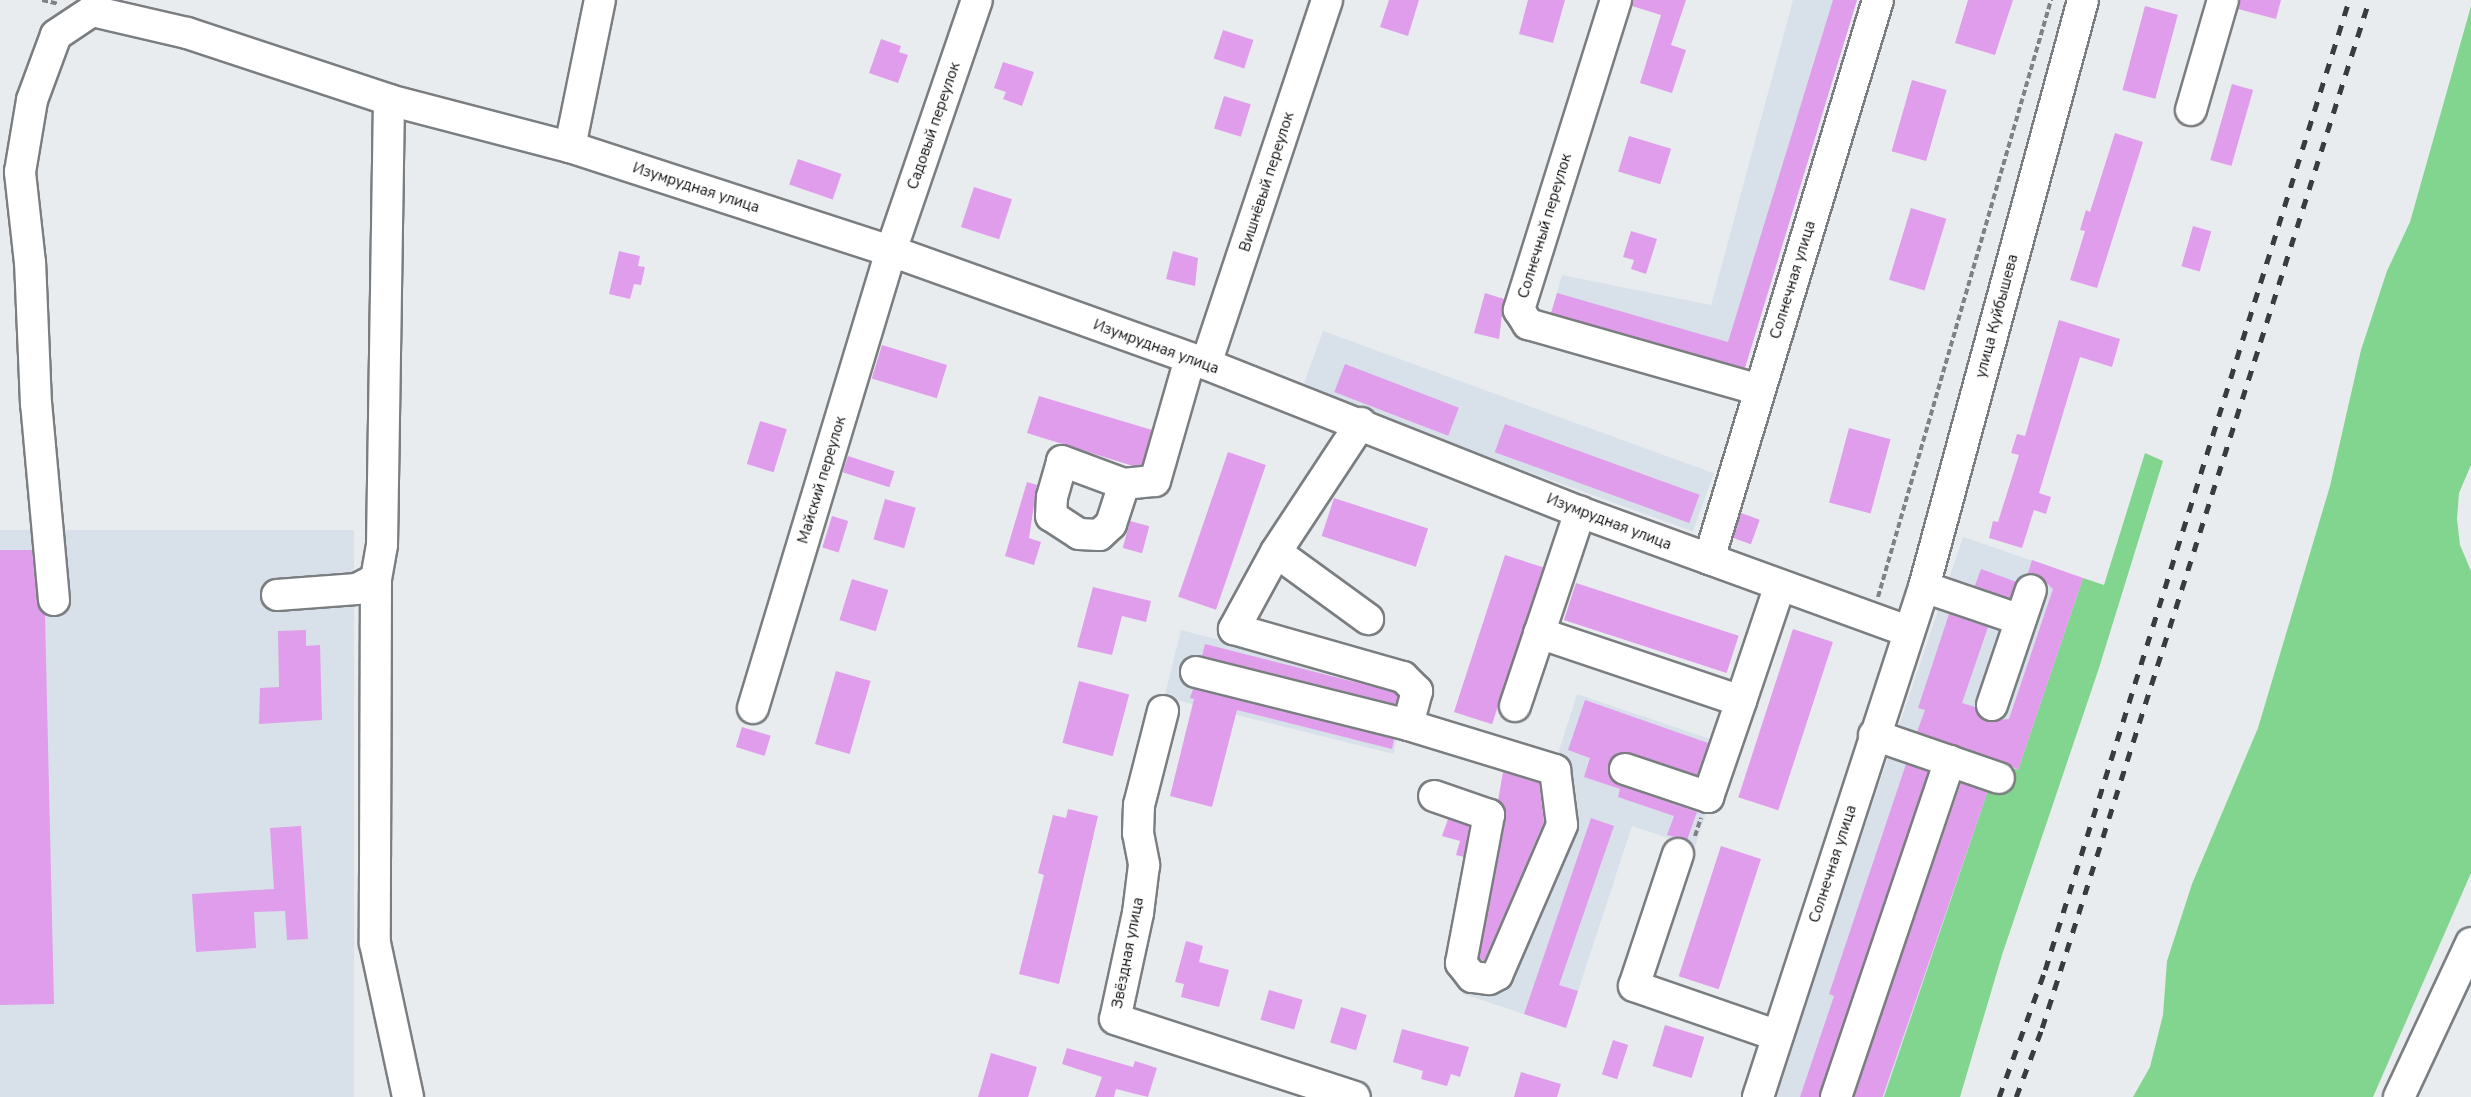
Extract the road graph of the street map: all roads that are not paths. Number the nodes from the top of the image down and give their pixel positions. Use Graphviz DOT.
graph roads {
  1 [pos="600,0"];
  2 [pos="977,0"];
  3 [pos="1327,0"];
  4 [pos="1616,0"];
  5 [pos="1878,0"];
  6 [pos="2084,0"];
  7 [pos="2223,0"];
  8 [pos="389,100"];
  9 [pos="2191,110"];
  10 [pos="570,147"];
  11 [pos="891,251"];
  12 [pos="1198,362"];
  13 [pos="1760,390"];
  14 [pos="1361,423"];
  15 [pos="1124,484"];
  16 [pos="1580,512"];
  17 [pos="1276,552"];
  18 [pos="1709,559"];
  19 [pos="376,579"];
  20 [pos="1780,585"];
  21 [pos="1924,587"];
  22 [pos="2031,590"];
  23 [pos="277,595"];
  24 [pos="54,600"];
  25 [pos="1368,619"];
  26 [pos="2021,620"];
  27 [pos="1909,632"];
  28 [pos="1539,633"];
  29 [pos="1197,672"];
  30 [pos="1741,701"];
  31 [pos="1992,705"];
  32 [pos="1515,706"];
  33 [pos="753,708"];
  34 [pos="1163,711"];
  35 [pos="1408,725"];
  36 [pos="1874,735"];
  37 [pos="1950,761"];
  38 [pos="1625,769"];
  39 [pos="2000,778"];
  40 [pos="1434,796"];
  41 [pos="1678,854"];
  42 [pos="2471,943"];
  43 [pos="1778,1036"];
  44 [pos="408,1097"];
  45 [pos="1355,1097"];
  46 [pos="1758,1097"];
  47 [pos="1836,1097"];
  48 [pos="2399,1097"];
  1 -- 10 [label="street"];
  2 -- 11 [label="street, Садовый переулок"];
  3 -- 12 [label="street, Вишнёвый переулок"];
  4 -- 13 [label="street, Солнечный переулок"];
  5 -- 13 [label="street, Солнечная улица"];
  6 -- 21 [label="street, улица Куйбышева"];
  7 -- 9 [label="street"];
  8 -- 10 [label="street, Изумрудная улица"];
  8 -- 19 [label="street"];
  8 -- 24 [label="street, Изумрудная улица"];
  10 -- 11 [label="street, Изумрудная улица"];
  11 -- 12 [label="street, Изумрудная улица"];
  11 -- 33 [label="street, Майский переулок"];
  12 -- 14 [label="street, Изумрудная улица"];
  12 -- 15 [label="street, Вишнёвый переулок"];
  13 -- 18 [label="street, Солнечная улица"];
  14 -- 16 [label="street, Изумрудная улица"];
  14 -- 17 [label="street"];
  16 -- 18 [label="street, Изумрудная улица"];
  16 -- 28 [label="street"];
  17 -- 25 [label="street"];
  17 -- 35 [label="street"];
  18 -- 20 [label="street, Изумрудная улица"];
  19 -- 23 [label="street"];
  19 -- 44 [label="street"];
  20 -- 27 [label="street, Изумрудная улица"];
  20 -- 30 [label="street"];
  21 -- 26 [label="street"];
  21 -- 27 [label="street, улица Куйбышева"];
  22 -- 26 [label="street"];
  26 -- 31 [label="street"];
  27 -- 36 [label="street, Солнечная улица"];
  28 -- 30 [label="street"];
  28 -- 32 [label="street"];
  29 -- 35 [label="street"];
  30 -- 38 [label="street"];
  34 -- 45 [label="street, Звёздная улица"];
  35 -- 40 [label="street"];
  36 -- 37 [label="street"];
  36 -- 43 [label="street, Солнечная улица"];
  37 -- 39 [label="street"];
  37 -- 47 [label="street"];
  41 -- 43 [label="street"];
  42 -- 48 [label="street"];
  43 -- 46 [label="street, Солнечная улица"];
}
